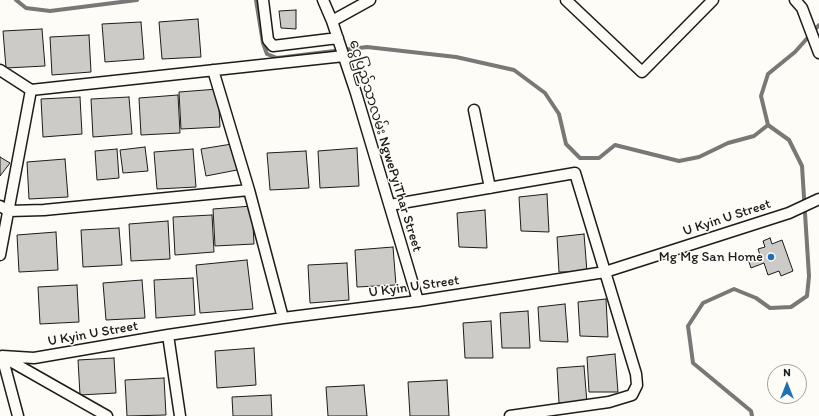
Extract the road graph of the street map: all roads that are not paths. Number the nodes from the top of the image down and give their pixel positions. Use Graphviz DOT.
graph roads {
  1 [pos="263,0"];
  2 [pos="323,0"];
  3 [pos="370,0"];
  4 [pos="713,0"];
  5 [pos="795,0"];
  6 [pos="570,1"];
  7 [pos="332,21"];
  8 [pos="338,38"];
  9 [pos="819,53"];
  10 [pos="344,56"];
  11 [pos="0,70"];
  12 [pos="213,70"];
  13 [pos="31,90"];
  14 [pos="474,110"];
  15 [pos="490,188"];
  16 [pos="249,190"];
  17 [pos="819,199"];
  18 [pos="390,205"];
  19 [pos="0,206"];
  20 [pos="9,211"];
  21 [pos="0,255"];
  22 [pos="604,272"];
  23 [pos="418,301"];
  24 [pos="283,318"];
  25 [pos="168,335"];
  26 [pos="1,356"];
  27 [pos="18,416"];
  28 [pos="107,416"];
  29 [pos="180,416"];
  30 [pos="510,416"];
  1 -- 8 [label="street"];
  2 -- 7 [label="street, ငွေပြည်သာလမ်း NgwePyiThar Street"];
  3 -- 7 [label="street"];
  4 -- 6 [label="street"];
  5 -- 9 [label="street"];
  7 -- 8 [label="street, ငွေပြည်သာလမ်း NgwePyiThar Street"];
  8 -- 10 [label="street, ငွေပြည်သာလမ်း NgwePyiThar Street"];
  10 -- 12 [label="street"];
  10 -- 18 [label="street, ငွေပြည်သာလမ်း NgwePyiThar Street"];
  11 -- 13 [label="street"];
  12 -- 13 [label="street"];
  12 -- 16 [label="street"];
  13 -- 20 [label="street"];
  14 -- 15 [label="street"];
  15 -- 18 [label="street"];
  15 -- 22 [label="street"];
  16 -- 20 [label="street"];
  16 -- 24 [label="street"];
  17 -- 22 [label="street, U Kyin U Street"];
  18 -- 23 [label="street, ငွေပြည်သာလမ်း NgwePyiThar Street"];
  19 -- 20 [label="street"];
  20 -- 21 [label="street"];
  22 -- 23 [label="street, U Kyin U Street"];
  22 -- 30 [label="street"];
  23 -- 24 [label="street, U Kyin U Street"];
  24 -- 25 [label="street, U Kyin U Street"];
  25 -- 26 [label="street, U Kyin U Street"];
  25 -- 29 [label="street"];
  26 -- 27 [label="street"];
  26 -- 28 [label="street"];
}
